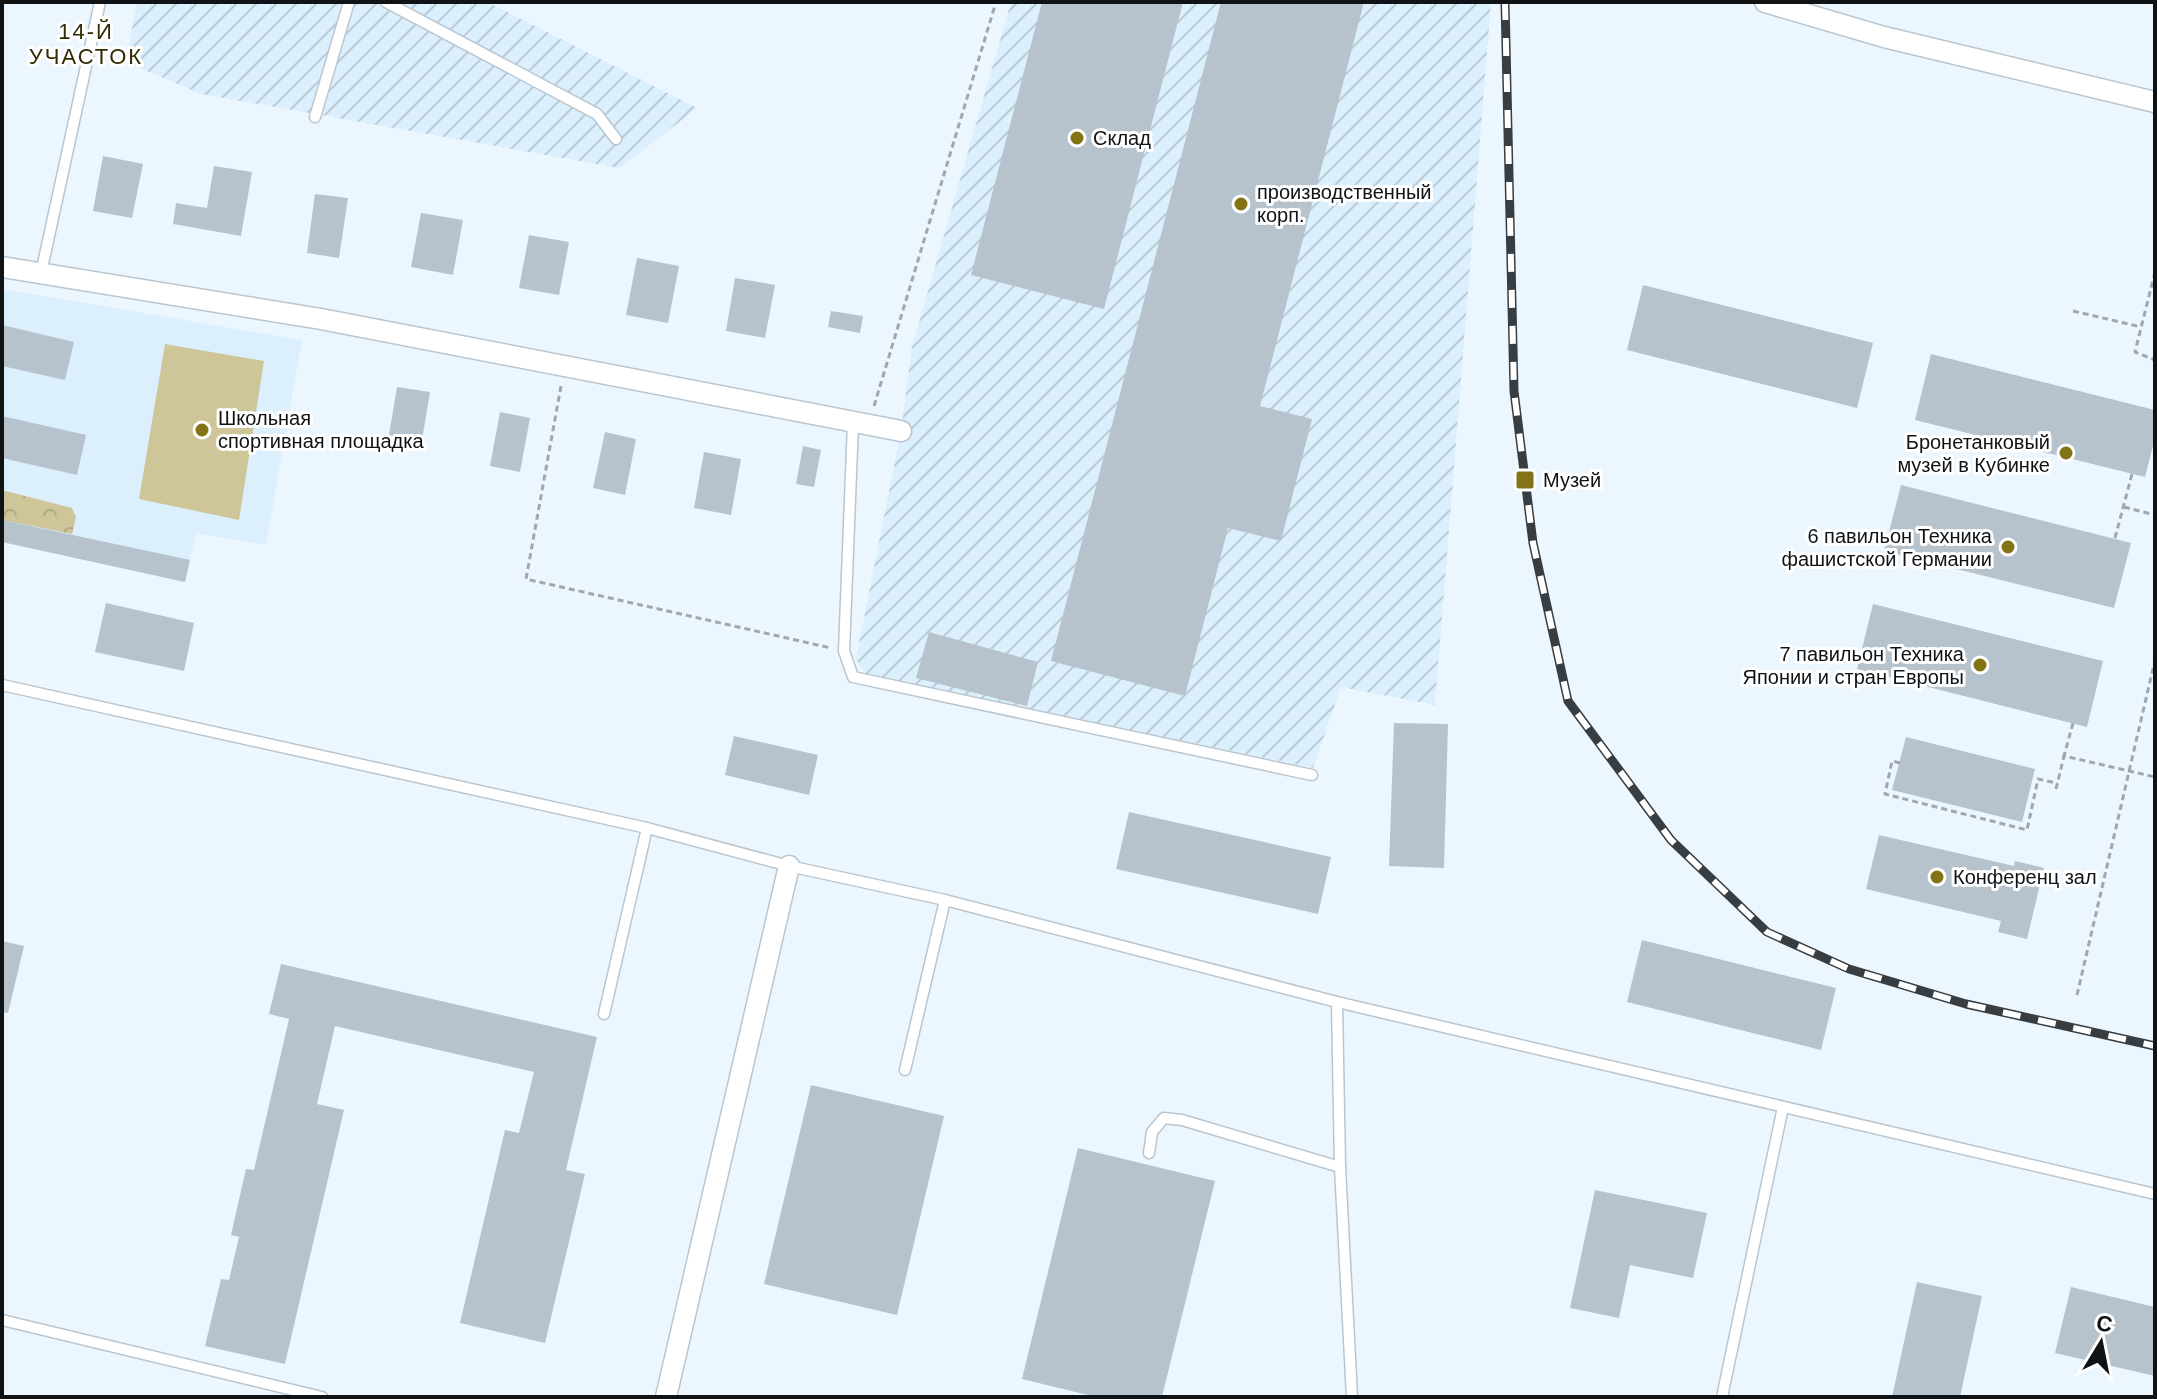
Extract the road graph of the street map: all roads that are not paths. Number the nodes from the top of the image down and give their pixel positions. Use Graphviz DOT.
graph roads {
  1 [pos="100,2"];
  2 [pos="349,2"];
  3 [pos="386,2"];
  4 [pos="1765,2"];
  5 [pos="2155,102"];
  6 [pos="315,117"];
  7 [pos="616,139"];
  8 [pos="2,267"];
  9 [pos="41,273"];
  10 [pos="860,424"];
  11 [pos="901,431"];
  12 [pos="2,685"];
  13 [pos="1312,775"];
  14 [pos="647,828"];
  15 [pos="789,866"];
  16 [pos="945,900"];
  17 [pos="1337,1002"];
  18 [pos="604,1014"];
  19 [pos="905,1070"];
  20 [pos="1783,1107"];
  21 [pos="1149,1153"];
  22 [pos="1340,1167"];
  23 [pos="2155,1194"];
  24 [pos="2,1320"];
  25 [pos="294,1394"];
  26 [pos="322,1397"];
  27 [pos="666,1397"];
  28 [pos="1352,1397"];
  29 [pos="1722,1397"];
  1 -- 9 [label="lane"];
  2 -- 6 [label="lane"];
  3 -- 7 [label="lane"];
  4 -- 5 [label="street"];
  8 -- 9 [label="street"];
  9 -- 10 [label="street"];
  10 -- 11 [label="street"];
  10 -- 13 [label="lane"];
  12 -- 14 [label="lane"];
  14 -- 15 [label="lane"];
  14 -- 18 [label="lane"];
  15 -- 16 [label="lane"];
  15 -- 27 [label="street"];
  16 -- 17 [label="lane"];
  16 -- 19 [label="lane"];
  17 -- 20 [label="lane"];
  17 -- 22 [label="lane"];
  20 -- 23 [label="lane"];
  20 -- 29 [label="lane"];
  21 -- 22 [label="lane"];
  22 -- 28 [label="lane"];
  24 -- 25 [label="lane"];
  25 -- 26 [label="lane"];
}
